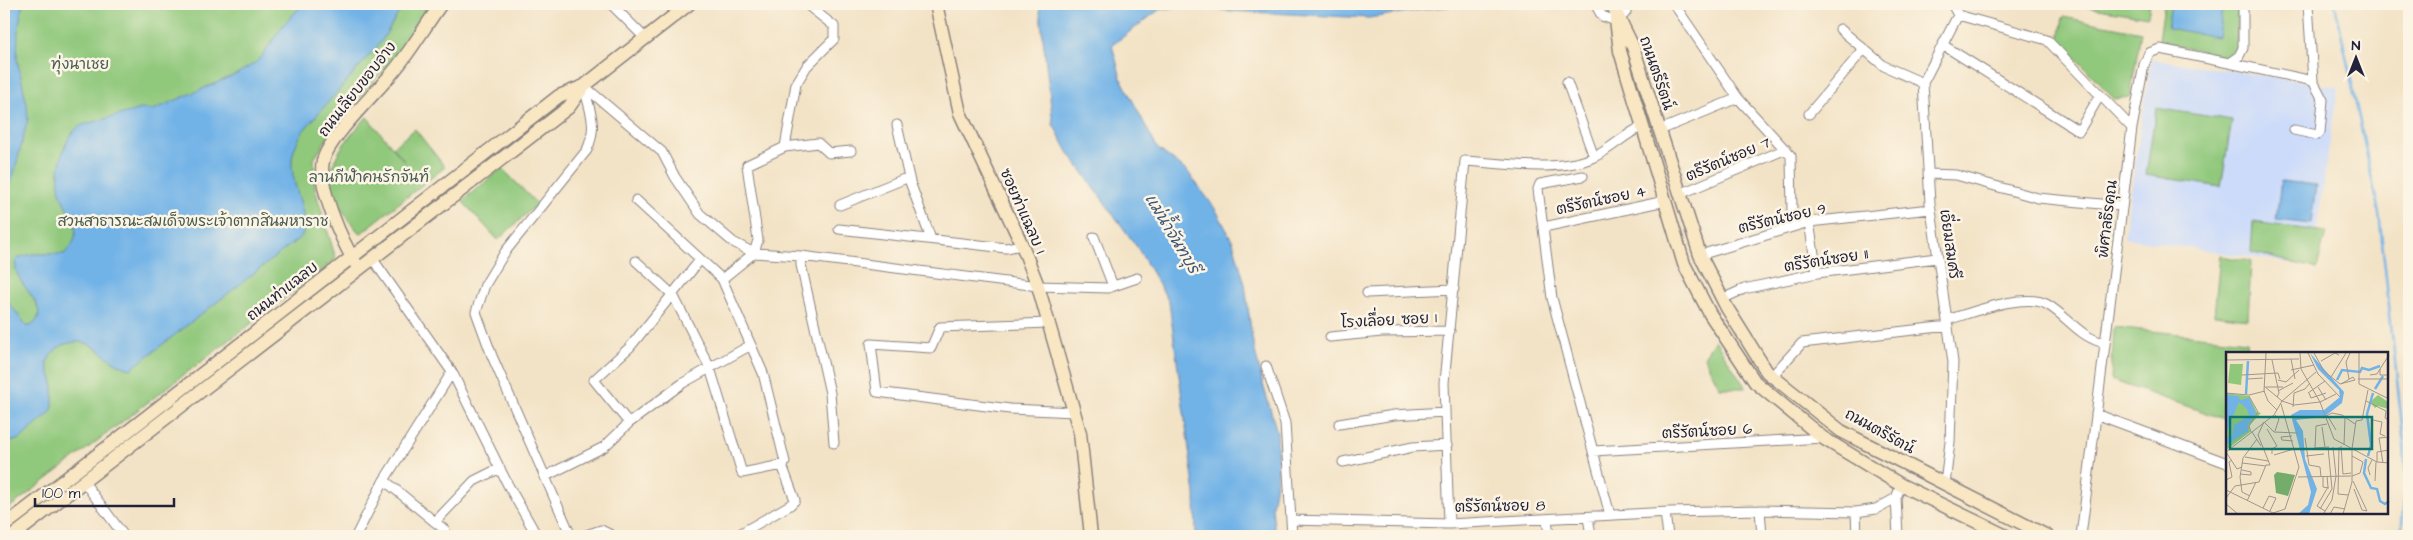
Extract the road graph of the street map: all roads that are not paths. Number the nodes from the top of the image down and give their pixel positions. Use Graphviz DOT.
graph roads {
  1 [pos="441,4"];
  2 [pos="611,4"];
  3 [pos="689,4"];
  4 [pos="806,4"];
  5 [pos="936,4"];
  6 [pos="1595,4"];
  7 [pos="1627,4"];
  8 [pos="1674,4"];
  9 [pos="1952,4"];
  10 [pos="2243,4"];
  11 [pos="2308,4"];
  12 [pos="1615,13"];
  13 [pos="1958,16"];
  14 [pos="1840,29"];
  15 [pos="645,38"];
  16 [pos="1943,45"];
  17 [pos="1864,49"];
  18 [pos="2229,63"];
  19 [pos="2313,81"];
  20 [pos="1567,82"];
  21 [pos="1923,83"];
  22 [pos="584,86"];
  23 [pos="2100,95"];
  24 [pos="1738,98"];
  25 [pos="1809,114"];
  26 [pos="897,125"];
  27 [pos="1642,126"];
  28 [pos="2132,128"];
  29 [pos="1660,130"];
  30 [pos="2294,130"];
  31 [pos="785,147"];
  32 [pos="1786,149"];
  33 [pos="851,151"];
  34 [pos="1594,157"];
  35 [pos="1928,174"];
  36 [pos="1583,176"];
  37 [pos="909,177"];
  38 [pos="1680,194"];
  39 [pos="636,200"];
  40 [pos="1665,200"];
  41 [pos="840,205"];
  42 [pos="2122,206"];
  43 [pos="1931,209"];
  44 [pos="1809,222"];
  45 [pos="1796,226"];
  46 [pos="1544,227"];
  47 [pos="840,229"];
  48 [pos="1094,237"];
  49 [pos="931,239"];
  50 [pos="1022,245"];
  51 [pos="754,253"];
  52 [pos="1700,255"];
  53 [pos="801,256"];
  54 [pos="352,257"];
  55 [pos="372,258"];
  56 [pos="1937,258"];
  57 [pos="700,260"];
  58 [pos="636,261"];
  59 [pos="359,269"];
  60 [pos="1817,273"];
  61 [pos="1138,278"];
  62 [pos="722,279"];
  63 [pos="1038,286"];
  64 [pos="1113,286"];
  65 [pos="1454,289"];
  66 [pos="1367,293"];
  67 [pos="673,296"];
  68 [pos="1722,299"];
  69 [pos="1048,323"];
  70 [pos="1948,323"];
  71 [pos="1450,331"];
  72 [pos="1330,337"];
  73 [pos="2105,343"];
  74 [pos="751,345"];
  75 [pos="1266,366"];
  76 [pos="710,368"];
  77 [pos="452,372"];
  78 [pos="1772,376"];
  79 [pos="1075,412"];
  80 [pos="1445,412"];
  81 [pos="2096,414"];
  82 [pos="629,423"];
  83 [pos="1338,424"];
  84 [pos="1823,438"];
  85 [pos="834,443"];
  86 [pos="122,445"];
  87 [pos="1447,445"];
  88 [pos="1594,451"];
  89 [pos="1342,462"];
  90 [pos="2226,463"];
  91 [pos="782,465"];
  92 [pos="500,468"];
  93 [pos="544,477"];
  94 [pos="384,480"];
  95 [pos="84,482"];
  96 [pos="1945,484"];
  97 [pos="1901,485"];
  98 [pos="1896,498"];
  99 [pos="1760,510"];
  100 [pos="1665,512"];
  101 [pos="1856,512"];
  102 [pos="1610,515"];
  103 [pos="1588,517"];
  104 [pos="1547,519"];
  105 [pos="1291,520"];
  106 [pos="435,522"];
  107 [pos="1449,524"];
  108 [pos="4,526"];
  109 [pos="445,530"];
  110 [pos="13,536"];
  111 [pos="124,536"];
  112 [pos="356,536"];
  113 [pos="537,536"];
  114 [pos="570,536"];
  115 [pos="583,536"];
  116 [pos="613,536"];
  117 [pos="736,536"];
  118 [pos="1091,536"];
  119 [pos="1292,536"];
  120 [pos="1549,536"];
  121 [pos="1591,536"];
  122 [pos="1668,536"];
  123 [pos="1762,536"];
  124 [pos="1857,536"];
  125 [pos="1898,536"];
  126 [pos="2006,536"];
  127 [pos="2047,536"];
  128 [pos="2081,536"];
  1 -- 54 [label="main road, ถนนเลียบขอบอ่าง"];
  2 -- 15 [label="street"];
  3 -- 15 [label="main road, ถนนท่าแฉลบ"];
  4 -- 31 [label="street"];
  5 -- 50 [label="main road, ซอยท่าแฉลบ 1"];
  6 -- 12 [label="street"];
  7 -- 12 [label="street"];
  8 -- 24 [label="street"];
  9 -- 13 [label="street"];
  10 -- 18 [label="street"];
  11 -- 19 [label="street"];
  12 -- 27 [label="main road, ถนนตรีรัตน์"];
  12 -- 29 [label="main road, ถนนตรีรัตน์"];
  13 -- 16 [label="street"];
  13 -- 23 [label="street"];
  14 -- 17 [label="street"];
  15 -- 22 [label="main road, ถนนท่าแฉลบ"];
  16 -- 21 [label="street"];
  16 -- 23 [label="street"];
  17 -- 21 [label="street"];
  17 -- 25 [label="street"];
  18 -- 19 [label="street"];
  18 -- 28 [label="street, พิศาลธีรคุณ"];
  19 -- 30 [label="street"];
  20 -- 34 [label="street"];
  21 -- 35 [label="street, เอี่ยมสมศรี"];
  22 -- 51 [label="street"];
  22 -- 54 [label="main road, ถนนท่าแฉลบ"];
  22 -- 55 [label="main road, ถนนท่าแฉลบ"];
  22 -- 93 [label="street"];
  23 -- 28 [label="street"];
  24 -- 29 [label="street"];
  24 -- 32 [label="street"];
  26 -- 37 [label="street"];
  27 -- 34 [label="street"];
  27 -- 40 [label="main road, ถนนตรีรัตน์"];
  28 -- 42 [label="street, พิศาลธีรคุณ"];
  29 -- 38 [label="main road, ถนนตรีรัตน์"];
  31 -- 33 [label="street"];
  31 -- 51 [label="street"];
  32 -- 38 [label="street, ตรีรัตน์ซอย 7"];
  32 -- 45 [label="street"];
  34 -- 65 [label="street, ตรีรัตน์ซอย 8"];
  35 -- 42 [label="street"];
  35 -- 43 [label="street, เอี่ยมสมศรี"];
  36 -- 46 [label="street"];
  37 -- 41 [label="street"];
  37 -- 49 [label="street"];
  38 -- 52 [label="main road, ถนนตรีรัตน์"];
  39 -- 57 [label="street"];
  40 -- 46 [label="street, ตรีรัตน์ซอย 4"];
  40 -- 84 [label="main road, ถนนตรีรัตน์"];
  42 -- 73 [label="street, พิศาลธีรคุณ"];
  43 -- 44 [label="street, ตรีรัตน์ซอย 9"];
  43 -- 56 [label="street, เอี่ยมสมศรี"];
  44 -- 45 [label="street, ตรีรัตน์ซอย 9"];
  44 -- 60 [label="street"];
  45 -- 52 [label="street, ตรีรัตน์ซอย 9"];
  46 -- 88 [label="street"];
  47 -- 49 [label="street"];
  48 -- 64 [label="street"];
  49 -- 50 [label="street"];
  50 -- 63 [label="main road, ซอยท่าแฉลบ 1"];
  51 -- 53 [label="street"];
  51 -- 62 [label="street"];
  52 -- 68 [label="main road, ถนนตรีรัตน์"];
  53 -- 63 [label="street"];
  53 -- 85 [label="street"];
  54 -- 59 [label="main road, ถนนเลียบขอบอ่าง"];
  54 -- 86 [label="main road, ถนนท่าแฉลบ"];
  55 -- 59 [label="main road, ถนนท่าแฉลบ"];
  55 -- 77 [label="street"];
  56 -- 60 [label="street, ตรีรัตน์ซอย 11"];
  56 -- 70 [label="street, เอี่ยมสมศรี"];
  57 -- 62 [label="street"];
  57 -- 67 [label="street"];
  58 -- 67 [label="street"];
  59 -- 86 [label="main road, ถนนท่าแฉลบ"];
  60 -- 68 [label="street, ตรีรัตน์ซอย 11"];
  61 -- 64 [label="street"];
  62 -- 74 [label="street"];
  63 -- 64 [label="street"];
  63 -- 69 [label="main road, ซอยท่าแฉลบ 1"];
  65 -- 66 [label="street"];
  65 -- 71 [label="street, ตรีรัตน์ซอย 8"];
  67 -- 76 [label="street"];
  67 -- 82 [label="street"];
  68 -- 78 [label="main road, ถนนตรีรัตน์"];
  69 -- 79 [label="main road, ซอยท่าแฉลบ 1"];
  69 -- 79 [label="street"];
  70 -- 73 [label="street"];
  70 -- 78 [label="street"];
  70 -- 96 [label="street, เอี่ยมสมศรี"];
  71 -- 72 [label="street, โรงเลื่อย ซอย 1"];
  71 -- 80 [label="street, ตรีรัตน์ซอย 8"];
  73 -- 81 [label="street, พิศาลธีรคุณ"];
  74 -- 76 [label="street"];
  74 -- 91 [label="street"];
  75 -- 105 [label="street"];
  76 -- 82 [label="street"];
  76 -- 91 [label="street"];
  77 -- 92 [label="street"];
  77 -- 94 [label="street"];
  78 -- 96 [label="main road, ถนนตรีรัตน์"];
  79 -- 118 [label="main road, ซอยท่าแฉลบ 1"];
  80 -- 83 [label="street"];
  80 -- 87 [label="street, ตรีรัตน์ซอย 8"];
  81 -- 90 [label="street"];
  81 -- 128 [label="street, พิศาลธีรคุณ"];
  82 -- 93 [label="street"];
  84 -- 88 [label="street, ตรีรัตน์ซอย 6"];
  84 -- 97 [label="main road, ถนนตรีรัตน์"];
  86 -- 95 [label="main road, ถนนท่าแฉลบ"];
  86 -- 108 [label="main road, ถนนท่าแฉลบ"];
  87 -- 89 [label="street"];
  87 -- 107 [label="street, ตรีรัตน์ซอย 8"];
  88 -- 102 [label="street"];
  91 -- 117 [label="street"];
  92 -- 106 [label="street"];
  92 -- 113 [label="street"];
  93 -- 114 [label="street"];
  94 -- 106 [label="street"];
  94 -- 112 [label="street"];
  95 -- 110 [label="main road, ถนนท่าแฉลบ"];
  95 -- 111 [label="street"];
  96 -- 127 [label="main road, ถนนตรีรัตน์"];
  97 -- 98 [label="street"];
  97 -- 126 [label="main road, ถนนตรีรัตน์"];
  98 -- 101 [label="street, ตรีรัตน์ซอย 8"];
  98 -- 125 [label="street"];
  99 -- 100 [label="street, ตรีรัตน์ซอย 8"];
  99 -- 101 [label="street, ตรีรัตน์ซอย 8"];
  99 -- 123 [label="street"];
  100 -- 102 [label="street, ตรีรัตน์ซอย 8"];
  100 -- 122 [label="street"];
  101 -- 124 [label="street"];
  102 -- 103 [label="street, ตรีรัตน์ซอย 8"];
  103 -- 104 [label="street, ตรีรัตน์ซอย 8"];
  103 -- 121 [label="street"];
  104 -- 107 [label="street, ตรีรัตน์ซอย 8"];
  104 -- 120 [label="street"];
  105 -- 107 [label="street"];
  105 -- 119 [label="street"];
  106 -- 109 [label="street"];
  115 -- 116 [label="street"];
}
